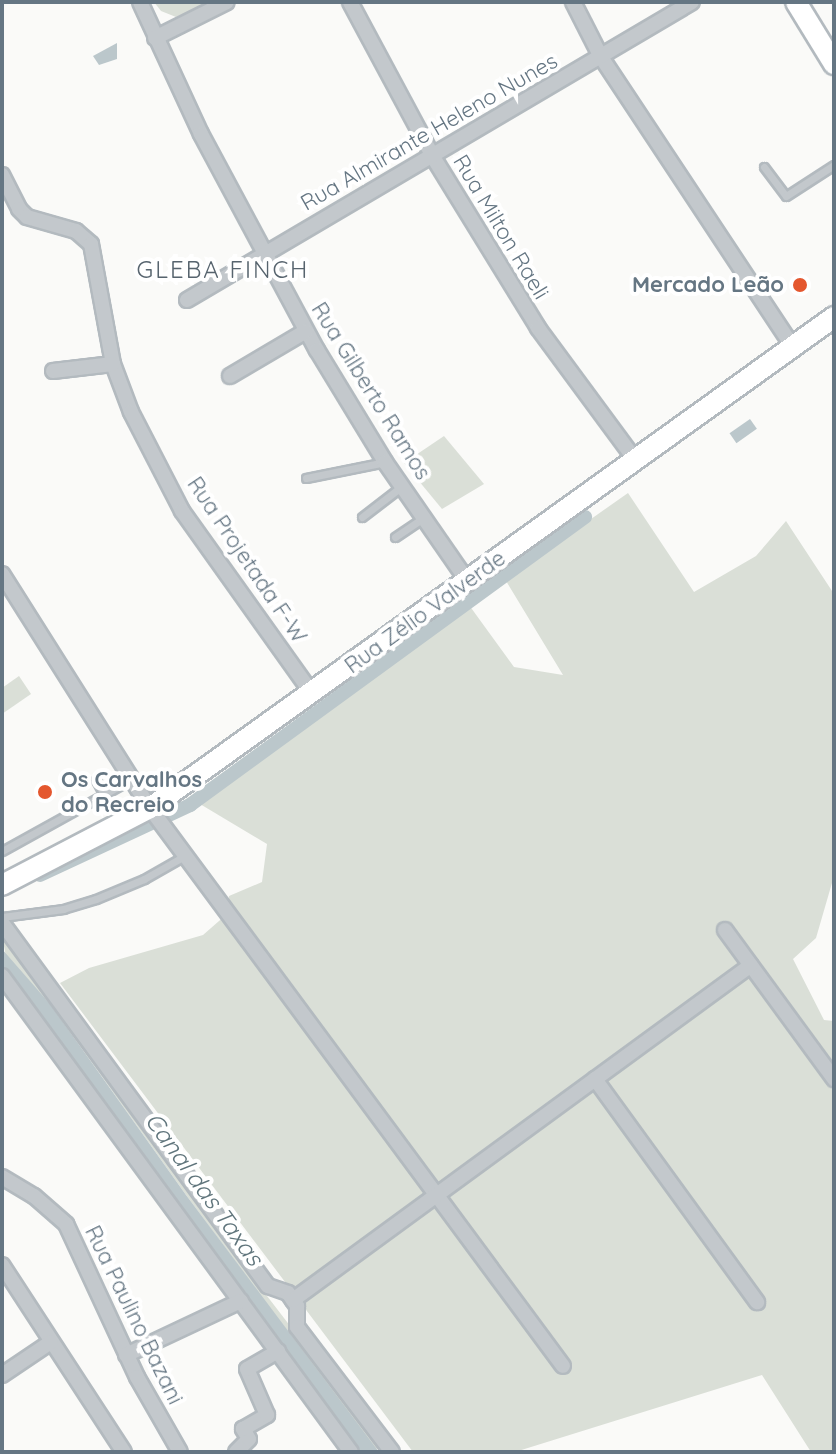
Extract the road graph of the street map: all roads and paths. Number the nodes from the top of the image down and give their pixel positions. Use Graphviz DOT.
graph roads {
  1 [pos="140,2"];
  2 [pos="227,2"];
  3 [pos="350,2"];
  4 [pos="573,2"];
  5 [pos="692,2"];
  6 [pos="796,2"];
  7 [pos="155,38"];
  8 [pos="601,57"];
  9 [pos="834,64"];
  10 [pos="433,157"];
  11 [pos="834,165"];
  12 [pos="764,167"];
  13 [pos="2,175"];
  14 [pos="264,253"];
  15 [pos="187,300"];
  16 [pos="834,317"];
  17 [pos="306,331"];
  18 [pos="793,347"];
  19 [pos="113,364"];
  20 [pos="53,371"];
  21 [pos="230,376"];
  22 [pos="636,461"];
  23 [pos="385,462"];
  24 [pos="306,478"];
  25 [pos="402,486"];
  26 [pos="362,517"];
  27 [pos="424,517"];
  28 [pos="395,537"];
  29 [pos="2,574"];
  30 [pos="468,582"];
  31 [pos="312,693"];
  32 [pos="132,779"];
  33 [pos="96,780"];
  34 [pos="105,796"];
  35 [pos="150,808"];
  36 [pos="2,851"];
  37 [pos="186,855"];
  38 [pos="2,885"];
  39 [pos="2,920"];
  40 [pos="725,930"];
  41 [pos="751,965"];
  42 [pos="2,976"];
  43 [pos="595,1079"];
  44 [pos="834,1079"];
  45 [pos="2,1177"];
  46 [pos="436,1195"];
  47 [pos="4,1272"];
  48 [pos="293,1300"];
  49 [pos="241,1301"];
  50 [pos="757,1302"];
  51 [pos="51,1342"];
  52 [pos="278,1351"];
  53 [pos="126,1355"];
  54 [pos="563,1366"];
  55 [pos="2,1375"];
  56 [pos="124,1452"];
  57 [pos="180,1452"];
  58 [pos="236,1452"];
  59 [pos="351,1452"];
  60 [pos="392,1452"];
  1 -- 7 [label="street, Rua Gilberto Ramos"];
  2 -- 7 [label="street"];
  3 -- 10 [label="street, Rua Milton Raeli"];
  4 -- 8 [label="street"];
  5 -- 8 [label="street, Rua Almirante Heleno Nunes"];
  6 -- 9 [label="street"];
  7 -- 14 [label="street, Rua Gilberto Ramos"];
  8 -- 10 [label="street, Rua Almirante Heleno Nunes"];
  8 -- 18 [label="street"];
  10 -- 14 [label="street, Rua Almirante Heleno Nunes"];
  10 -- 22 [label="street, Rua Milton Raeli"];
  11 -- 12 [label="lane"];
  13 -- 19 [label="street, Rua Projetada F-W"];
  14 -- 15 [label="street, Rua Almirante Heleno Nunes"];
  14 -- 17 [label="street, Rua Gilberto Ramos"];
  16 -- 18 [label="street, Rua Zélio Valverde"];
  17 -- 21 [label="street"];
  17 -- 23 [label="street, Rua Gilberto Ramos"];
  18 -- 22 [label="street, Rua Zélio Valverde"];
  19 -- 20 [label="street"];
  19 -- 31 [label="street, Rua Projetada F-W"];
  22 -- 30 [label="street, Rua Zélio Valverde"];
  23 -- 24 [label="lane"];
  23 -- 25 [label="street, Rua Gilberto Ramos"];
  25 -- 26 [label="lane"];
  25 -- 27 [label="street, Rua Gilberto Ramos"];
  27 -- 28 [label="lane"];
  27 -- 30 [label="street, Rua Gilberto Ramos"];
  29 -- 32 [label="street"];
  30 -- 31 [label="street, Rua Zélio Valverde"];
  31 -- 35 [label="street, Rua Zélio Valverde"];
  32 -- 34 [label="lane"];
  32 -- 35 [label="street"];
  33 -- 34 [label="lane"];
  34 -- 36 [label="lane"];
  35 -- 37 [label="street"];
  35 -- 38 [label="street, Rua Zélio Valverde"];
  37 -- 39 [label="lane"];
  37 -- 46 [label="street"];
  39 -- 48 [label="street"];
  40 -- 41 [label="street"];
  41 -- 43 [label="street"];
  41 -- 44 [label="street"];
  42 -- 49 [label="street"];
  43 -- 46 [label="street"];
  43 -- 50 [label="street"];
  45 -- 53 [label="street, Rua Paulino Bazani"];
  46 -- 48 [label="street"];
  46 -- 54 [label="street"];
  47 -- 51 [label="street"];
  48 -- 60 [label="street"];
  49 -- 52 [label="street"];
  49 -- 53 [label="street"];
  51 -- 55 [label="street"];
  51 -- 56 [label="street"];
  52 -- 58 [label="street"];
  52 -- 59 [label="street"];
  53 -- 57 [label="street, Rua Paulino Bazani"];
}
